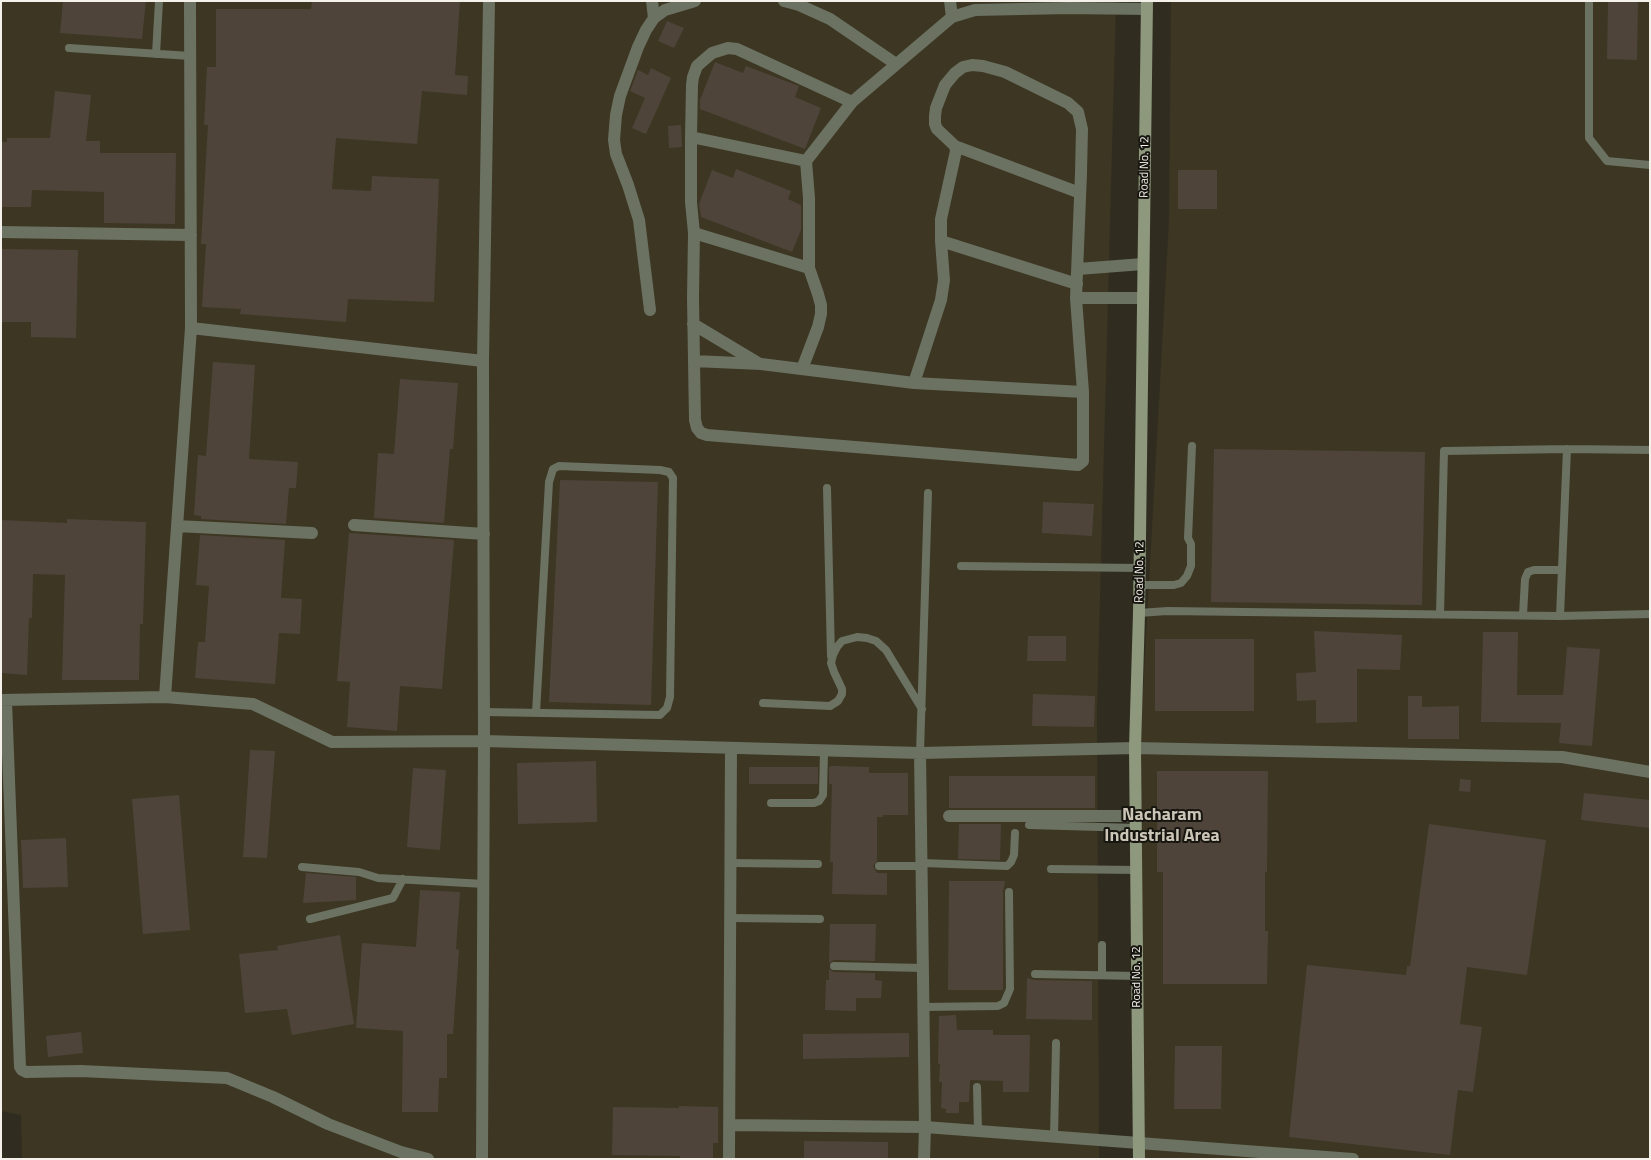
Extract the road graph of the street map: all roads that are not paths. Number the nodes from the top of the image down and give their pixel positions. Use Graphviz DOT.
graph roads {
  1 [pos="159,1"];
  2 [pos="489,1"];
  3 [pos="652,1"];
  4 [pos="695,1"];
  5 [pos="784,1"];
  6 [pos="950,1"];
  7 [pos="1589,1"];
  8 [pos="190,3"];
  9 [pos="1147,5"];
  10 [pos="952,17"];
  11 [pos="654,18"];
  12 [pos="69,48"];
  13 [pos="156,54"];
  14 [pos="190,56"];
  15 [pos="896,64"];
  16 [pos="852,102"];
  17 [pos="690,137"];
  18 [pos="956,146"];
  19 [pos="806,161"];
  20 [pos="1650,165"];
  21 [pos="1080,193"];
  22 [pos="1,232"];
  23 [pos="694,233"];
  24 [pos="191,235"];
  25 [pos="941,241"];
  26 [pos="1143,264"];
  27 [pos="809,268"];
  28 [pos="1078,269"];
  29 [pos="1077,284"];
  30 [pos="1076,298"];
  31 [pos="1143,298"];
  32 [pos="650,310"];
  33 [pos="693,324"];
  34 [pos="191,328"];
  35 [pos="483,361"];
  36 [pos="694,361"];
  37 [pos="761,364"];
  38 [pos="802,369"];
  39 [pos="914,383"];
  40 [pos="1083,392"];
  41 [pos="1192,446"];
  42 [pos="1567,449"];
  43 [pos="1650,450"];
  44 [pos="827,488"];
  45 [pos="928,493"];
  46 [pos="354,525"];
  47 [pos="177,526"];
  48 [pos="312,533"];
  49 [pos="484,534"];
  50 [pos="961,566"];
  51 [pos="1140,568"];
  52 [pos="1562,570"];
  53 [pos="1140,585"];
  54 [pos="1139,613"];
  55 [pos="1440,614"];
  56 [pos="1650,614"];
  57 [pos="1523,615"];
  58 [pos="1560,616"];
  59 [pos="832,663"];
  60 [pos="165,697"];
  61 [pos="4,700"];
  62 [pos="763,704"];
  63 [pos="922,709"];
  64 [pos="484,712"];
  65 [pos="536,713"];
  66 [pos="484,742"];
  67 [pos="731,748"];
  68 [pos="1135,748"];
  69 [pos="824,750"];
  70 [pos="920,753"];
  71 [pos="1650,772"];
  72 [pos="771,802"];
  73 [pos="949,816"];
  74 [pos="1136,822"];
  75 [pos="1029,825"];
  76 [pos="1015,833"];
  77 [pos="730,863"];
  78 [pos="818,864"];
  79 [pos="922,865"];
  80 [pos="879,866"];
  81 [pos="302,867"];
  82 [pos="1052,869"];
  83 [pos="1136,870"];
  84 [pos="403,880"];
  85 [pos="484,884"];
  86 [pos="1009,892"];
  87 [pos="730,918"];
  88 [pos="310,919"];
  89 [pos="820,919"];
  90 [pos="1102,945"];
  91 [pos="834,966"];
  92 [pos="923,968"];
  93 [pos="1035,974"];
  94 [pos="1102,975"];
  95 [pos="1137,976"];
  96 [pos="924,1007"];
  97 [pos="1056,1043"];
  98 [pos="977,1087"];
  99 [pos="730,1125"];
  100 [pos="925,1127"];
  101 [pos="978,1131"];
  102 [pos="1054,1137"];
  103 [pos="1138,1143"];
  104 [pos="428,1159"];
  105 [pos="482,1159"];
  106 [pos="729,1159"];
  107 [pos="924,1159"];
  108 [pos="1139,1159"];
  109 [pos="1353,1159"];
  1 -- 13 [label="lane"];
  2 -- 35 [label="street"];
  3 -- 11 [label="street"];
  4 -- 11 [label="street"];
  5 -- 15 [label="street"];
  6 -- 10 [label="street"];
  7 -- 20 [label="lane"];
  8 -- 14 [label="street"];
  9 -- 10 [label="street"];
  9 -- 26 [label="street, Road No. 12"];
  10 -- 15 [label="street"];
  11 -- 32 [label="street"];
  12 -- 13 [label="lane"];
  13 -- 14 [label="lane"];
  14 -- 24 [label="street"];
  15 -- 16 [label="street"];
  16 -- 17 [label="street"];
  16 -- 19 [label="street"];
  17 -- 19 [label="street"];
  17 -- 23 [label="street"];
  18 -- 21 [label="street"];
  18 -- 21 [label="street"];
  18 -- 25 [label="street"];
  19 -- 27 [label="street"];
  21 -- 28 [label="street"];
  22 -- 24 [label="street"];
  23 -- 27 [label="street"];
  23 -- 33 [label="street"];
  24 -- 34 [label="street"];
  25 -- 29 [label="street"];
  25 -- 39 [label="street"];
  26 -- 28 [label="street"];
  26 -- 31 [label="street, Road No. 12"];
  27 -- 38 [label="street"];
  28 -- 29 [label="street"];
  29 -- 30 [label="street"];
  30 -- 31 [label="street"];
  30 -- 40 [label="street"];
  31 -- 51 [label="street, Road No. 12"];
  33 -- 36 [label="street"];
  33 -- 37 [label="street"];
  34 -- 35 [label="street"];
  34 -- 47 [label="street"];
  35 -- 49 [label="street"];
  36 -- 37 [label="street"];
  36 -- 40 [label="street"];
  37 -- 38 [label="street"];
  38 -- 39 [label="street"];
  39 -- 40 [label="street"];
  41 -- 53 [label="lane"];
  42 -- 43 [label="lane"];
  42 -- 52 [label="lane"];
  42 -- 55 [label="lane"];
  44 -- 59 [label="lane"];
  45 -- 63 [label="lane"];
  46 -- 49 [label="street"];
  47 -- 48 [label="street"];
  47 -- 60 [label="street"];
  49 -- 64 [label="street"];
  50 -- 51 [label="lane"];
  51 -- 53 [label="street, Road No. 12"];
  52 -- 57 [label="lane"];
  52 -- 58 [label="lane"];
  53 -- 54 [label="street, Road No. 12"];
  54 -- 55 [label="lane"];
  54 -- 68 [label="street, Road No. 12"];
  55 -- 57 [label="lane"];
  56 -- 58 [label="lane"];
  57 -- 58 [label="lane"];
  59 -- 62 [label="lane"];
  59 -- 63 [label="lane"];
  60 -- 61 [label="street"];
  60 -- 66 [label="street"];
  61 -- 104 [label="street"];
  63 -- 70 [label="lane"];
  64 -- 65 [label="lane"];
  64 -- 66 [label="street"];
  65 -- 65 [label="lane"];
  66 -- 67 [label="street"];
  66 -- 85 [label="street"];
  67 -- 69 [label="street"];
  67 -- 77 [label="street"];
  68 -- 70 [label="street"];
  68 -- 71 [label="street"];
  68 -- 74 [label="street, Road No. 12"];
  69 -- 70 [label="street"];
  69 -- 72 [label="lane"];
  70 -- 79 [label="street"];
  73 -- 74 [label="street"];
  74 -- 75 [label="lane"];
  74 -- 83 [label="street, Road No. 12"];
  76 -- 79 [label="lane"];
  77 -- 78 [label="lane"];
  77 -- 87 [label="street"];
  79 -- 80 [label="lane"];
  79 -- 92 [label="street"];
  81 -- 84 [label="lane"];
  82 -- 83 [label="lane"];
  83 -- 95 [label="street, Road No. 12"];
  84 -- 85 [label="lane"];
  84 -- 88 [label="lane"];
  85 -- 105 [label="street"];
  86 -- 96 [label="lane"];
  87 -- 89 [label="lane"];
  87 -- 99 [label="street"];
  90 -- 94 [label="lane"];
  91 -- 92 [label="lane"];
  92 -- 96 [label="street"];
  93 -- 94 [label="lane"];
  94 -- 95 [label="lane"];
  95 -- 103 [label="street, Road No. 12"];
  96 -- 100 [label="street"];
  97 -- 102 [label="lane"];
  98 -- 101 [label="lane"];
  99 -- 100 [label="street"];
  99 -- 106 [label="street"];
  100 -- 101 [label="street"];
  100 -- 107 [label="street"];
  101 -- 102 [label="street"];
  102 -- 103 [label="street"];
  103 -- 108 [label="street, Road No. 12"];
  103 -- 109 [label="street"];
}
